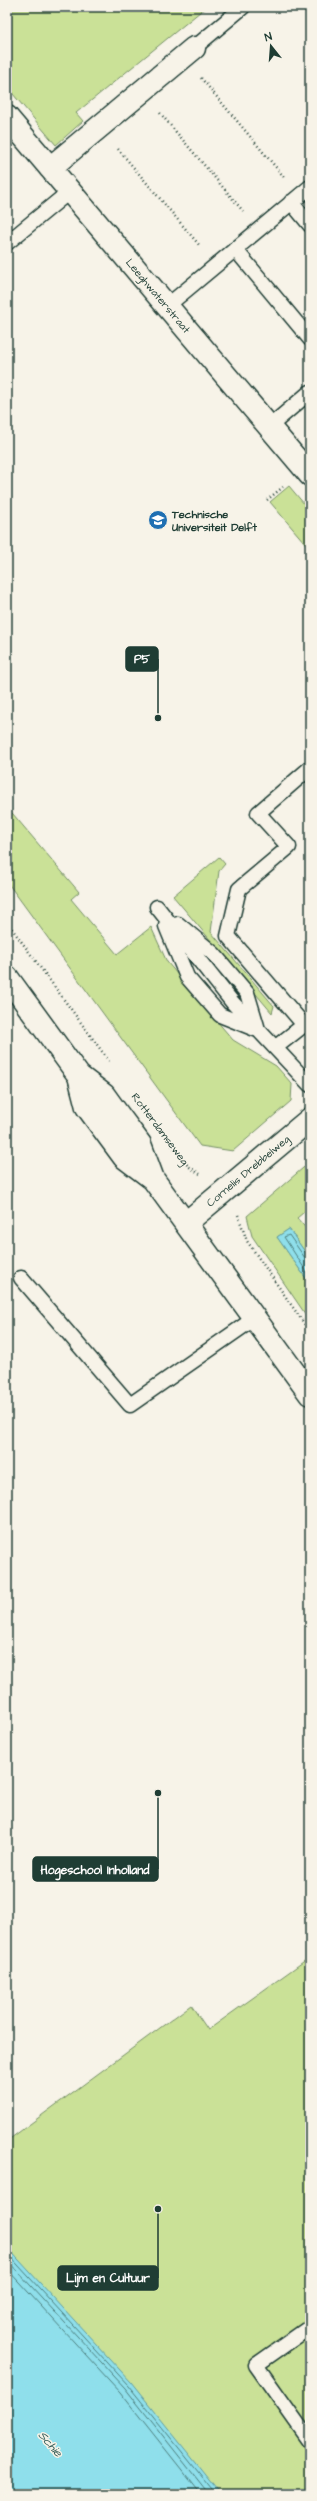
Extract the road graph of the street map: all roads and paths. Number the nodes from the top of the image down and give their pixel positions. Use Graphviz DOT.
graph roads {
  1 [pos="243,7"];
  2 [pos="189,52"];
  3 [pos="142,92"];
  4 [pos="7,117"];
  5 [pos="99,128"];
  6 [pos="50,168"];
  7 [pos="70,191"];
  8 [pos="301,194"];
  9 [pos="310,225"];
  10 [pos="259,230"];
  11 [pos="7,243"];
  12 [pos="235,249"];
  13 [pos="216,265"];
  14 [pos="167,306"];
  15 [pos="310,339"];
  16 [pos="310,392"];
  17 [pos="269,427"];
  18 [pos="310,475"];
  19 [pos="310,768"];
  20 [pos="7,922"];
  21 [pos="7,977"];
  22 [pos="259,1030"];
  23 [pos="276,1047"];
  24 [pos="113,1066"];
  25 [pos="310,1085"];
  26 [pos="310,1119"];
  27 [pos="169,1141"];
  28 [pos="224,1191"];
  29 [pos="186,1223"];
  30 [pos="21,1278"];
  31 [pos="255,1318"];
  32 [pos="310,1332"];
  33 [pos="310,1394"];
  34 [pos="310,2327"];
  35 [pos="310,2441"];
  1 -- 2 [label="lane"];
  2 -- 3 [label="street"];
  2 -- 8 [label="path"];
  3 -- 5 [label="street"];
  3 -- 10 [label="path"];
  4 -- 6 [label="street, Leeghwaterstraat"];
  5 -- 6 [label="street"];
  5 -- 13 [label="path"];
  6 -- 7 [label="street, Leeghwaterstraat"];
  7 -- 11 [label="lane"];
  7 -- 14 [label="street, Leeghwaterstraat"];
  8 -- 9 [label="lane"];
  8 -- 10 [label="lane"];
  10 -- 12 [label="lane"];
  12 -- 13 [label="lane"];
  12 -- 15 [label="lane"];
  13 -- 14 [label="lane"];
  14 -- 17 [label="street, Leeghwaterstraat"];
  16 -- 17 [label="lane"];
  17 -- 18 [label="street, Leeghwaterstraat"];
  19 -- 23 [label="lane"];
  20 -- 24 [label="path"];
  21 -- 29 [label="street"];
  22 -- 22 [label="lane"];
  22 -- 23 [label="lane"];
  23 -- 25 [label="lane"];
  26 -- 28 [label="street, Cornelis Drebbelweg"];
  27 -- 28 [label="path, Rotterdamseweg"];
  28 -- 29 [label="street, Cornelis Drebbelweg"];
  28 -- 32 [label="path, Rotterdamseweg"];
  29 -- 31 [label="street"];
  30 -- 31 [label="lane"];
  31 -- 33 [label="street"];
  34 -- 35 [label="lane"];
}
